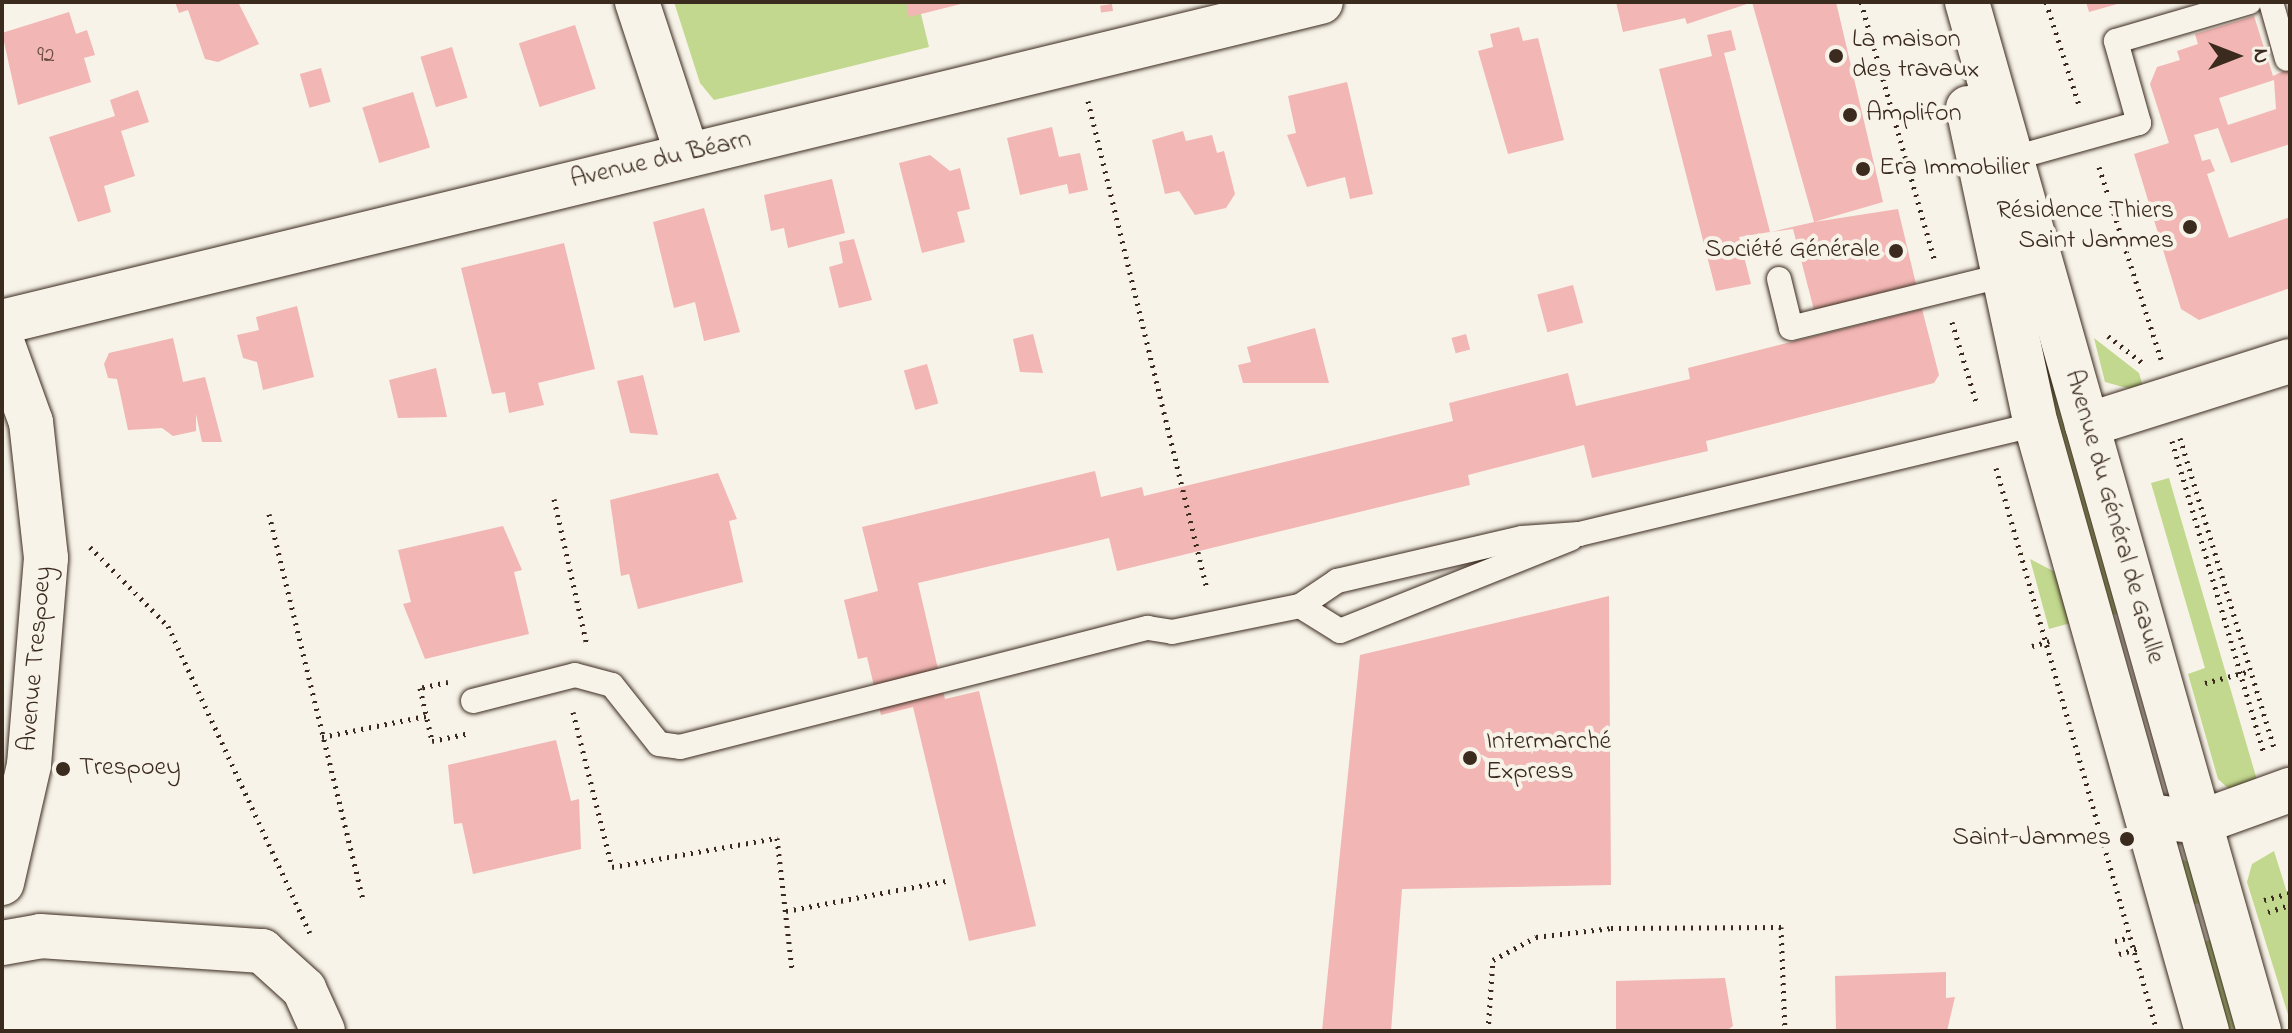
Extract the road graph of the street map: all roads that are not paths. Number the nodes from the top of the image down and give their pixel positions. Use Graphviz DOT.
graph roads {
  1 [pos="637,2"];
  2 [pos="1321,2"];
  3 [pos="1937,2"];
  4 [pos="1967,2"];
  5 [pos="2249,2"];
  6 [pos="2271,2"];
  7 [pos="2287,59"];
  8 [pos="687,154"];
  9 [pos="2010,159"];
  10 [pos="2001,276"];
  11 [pos="1779,279"];
  12 [pos="2,322"];
  13 [pos="2,342"];
  14 [pos="2290,361"];
  15 [pos="2036,424"];
  16 [pos="2087,425"];
  17 [pos="1579,534"];
  18 [pos="1290,607"];
  19 [pos="473,701"];
  20 [pos="2281,780"];
  21 [pos="2147,816"];
  22 [pos="2201,822"];
  23 [pos="2,883"];
  24 [pos="2,943"];
  25 [pos="323,1031"];
  26 [pos="2207,1031"];
  27 [pos="2259,1031"];
  1 -- 8 [label="street"];
  2 -- 8 [label="street, Avenue du Béarn"];
  3 -- 10 [label="street, Avenue du Général de Gaulle"];
  4 -- 9 [label="street, Avenue du Général de Gaulle"];
  5 -- 9 [label="lane"];
  6 -- 7 [label="lane"];
  8 -- 12 [label="street, Avenue du Béarn"];
  9 -- 16 [label="street, Avenue du Général de Gaulle"];
  10 -- 11 [label="lane"];
  10 -- 15 [label="street, Avenue du Général de Gaulle"];
  13 -- 23 [label="street, Avenue Trespoey"];
  14 -- 16 [label="street"];
  15 -- 17 [label="lane"];
  15 -- 21 [label="street, Avenue du Général de Gaulle"];
  16 -- 22 [label="street, Avenue du Général de Gaulle"];
  17 -- 18 [label="lane"];
  17 -- 18 [label="lane"];
  18 -- 19 [label="lane"];
  20 -- 22 [label="street"];
  21 -- 22 [label="street"];
  21 -- 26 [label="street, Avenue du Général de Gaulle"];
  22 -- 27 [label="street, Avenue du Général de Gaulle"];
  24 -- 25 [label="street"];
}
